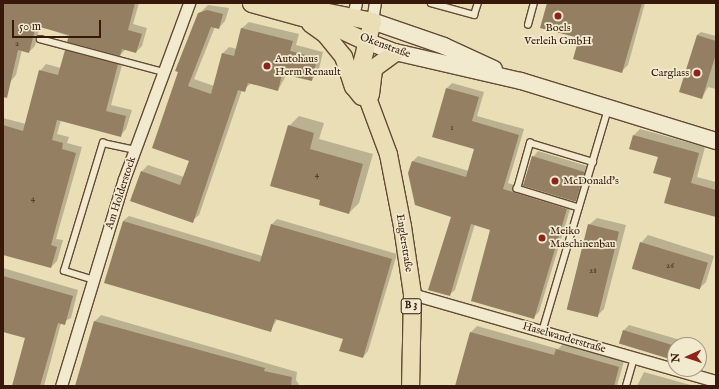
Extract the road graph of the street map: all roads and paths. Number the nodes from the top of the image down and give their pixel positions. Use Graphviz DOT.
graph roads {
  1 [pos="189,3"];
  2 [pos="251,3"];
  3 [pos="284,3"];
  4 [pos="374,3"];
  5 [pos="431,3"];
  6 [pos="478,3"];
  7 [pos="534,3"];
  8 [pos="306,8"];
  9 [pos="353,17"];
  10 [pos="372,21"];
  11 [pos="528,25"];
  12 [pos="40,39"];
  13 [pos="366,41"];
  14 [pos="395,52"];
  15 [pos="342,56"];
  16 [pos="164,72"];
  17 [pos="521,81"];
  18 [pos="369,106"];
  19 [pos="608,106"];
  20 [pos="716,141"];
  21 [pos="135,150"];
  22 [pos="593,162"];
  23 [pos="579,208"];
  24 [pos="93,280"];
  25 [pos="412,294"];
  26 [pos="542,332"];
  27 [pos="634,358"];
  28 [pos="716,381"];
  29 [pos="61,386"];
  30 [pos="410,386"];
  31 [pos="626,386"];
  1 -- 16 [label="street, Am Holderstock"];
  2 -- 8 [label="main road, Okenstraße / B 3"];
  3 -- 8 [label="main road, Okenstraße / B 3"];
  4 -- 10 [label="street"];
  5 -- 6 [label="lane"];
  7 -- 11 [label="lane"];
  8 -- 9 [label="main road, Okenstraße / B 3"];
  8 -- 15 [label="main road, Englerstraße / B 3"];
  9 -- 10 [label="main road, Okenstraße / B 3"];
  9 -- 13 [label="main road, Okenstraße / B 3"];
  9 -- 15 [label="main road"];
  10 -- 13 [label="main road, Englerstraße / B 3"];
  10 -- 17 [label="main road, Okenstraße"];
  12 -- 16 [label="lane"];
  13 -- 14 [label="main road, Okenstraße / B 3"];
  13 -- 18 [label="main road, Englerstraße / B 3"];
  14 -- 17 [label="main road, Okenstraße"];
  14 -- 18 [label="main road, Englerstraße / B 3"];
  15 -- 18 [label="main road, Englerstraße / B 3"];
  16 -- 21 [label="street, Am Holderstock"];
  17 -- 19 [label="main road, Okenstraße"];
  18 -- 25 [label="main road, Englerstraße / B 3"];
  19 -- 20 [label="main road, Okenstraße"];
  19 -- 22 [label="lane"];
  21 -- 24 [label="street, Am Holderstock"];
  21 -- 24 [label="lane"];
  22 -- 23 [label="lane"];
  22 -- 23 [label="lane"];
  23 -- 26 [label="lane"];
  24 -- 29 [label="street, Am Holderstock"];
  25 -- 26 [label="street, Haselwanderstraße"];
  25 -- 30 [label="main road, Englerstraße / B 3"];
  26 -- 27 [label="street, Haselwanderstraße"];
  27 -- 28 [label="street, Haselwanderstraße"];
  27 -- 31 [label="lane"];
}
